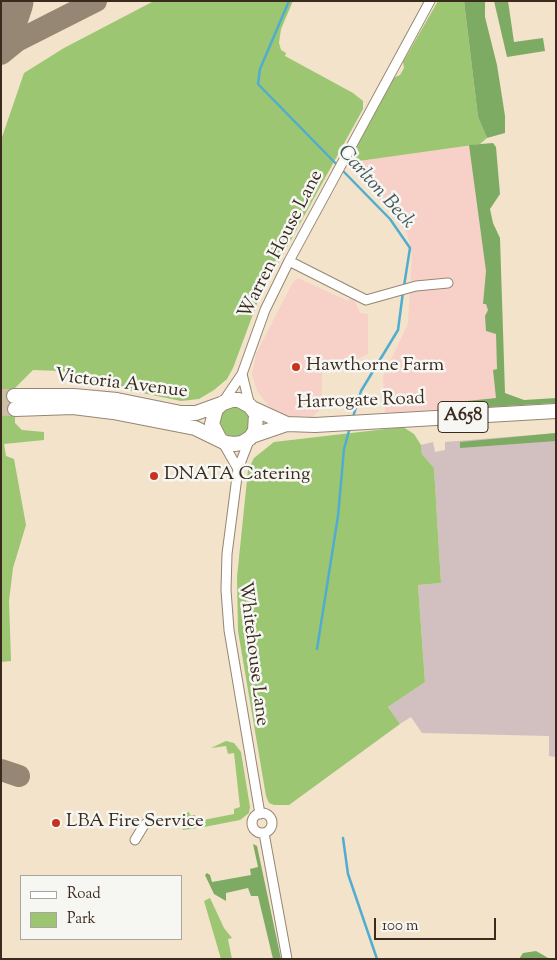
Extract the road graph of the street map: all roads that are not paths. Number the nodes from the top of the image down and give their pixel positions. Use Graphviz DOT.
graph roads {
  1 [pos="430,1"];
  2 [pos="289,261"];
  3 [pos="448,283"];
  4 [pos="242,374"];
  5 [pos="15,402"];
  6 [pos="222,403"];
  7 [pos="116,407"];
  8 [pos="251,407"];
  9 [pos="556,411"];
  10 [pos="287,424"];
  11 [pos="251,437"];
  12 [pos="220,439"];
  13 [pos="238,469"];
  14 [pos="260,814"];
  15 [pos="150,821"];
  16 [pos="264,833"];
  17 [pos="135,840"];
  18 [pos="287,959"];
  1 -- 2 [label="street, Warren House Lane"];
  2 -- 3 [label="street"];
  2 -- 4 [label="street, Warren House Lane"];
  4 -- 6 [label="street, Warren House Lane"];
  4 -- 8 [label="street"];
  5 -- 7 [label="highway, Victoria Avenue"];
  6 -- 7 [label="highway, Victoria Avenue"];
  6 -- 8 [label="highway"];
  6 -- 12 [label="highway"];
  7 -- 12 [label="highway, Victoria Avenue"];
  8 -- 10 [label="highway, Harrogate Road / A658"];
  8 -- 11 [label="highway"];
  9 -- 10 [label="highway, Harrogate Road / A658"];
  10 -- 11 [label="highway, Harrogate Road / A658"];
  11 -- 12 [label="highway"];
  11 -- 13 [label="street, Whitehouse Lane"];
  12 -- 13 [label="street"];
  13 -- 14 [label="street, Whitehouse Lane"];
  14 -- 16 [label="street"];
  14 -- 16 [label="street"];
  15 -- 17 [label="street"];
  16 -- 18 [label="street"];
}
